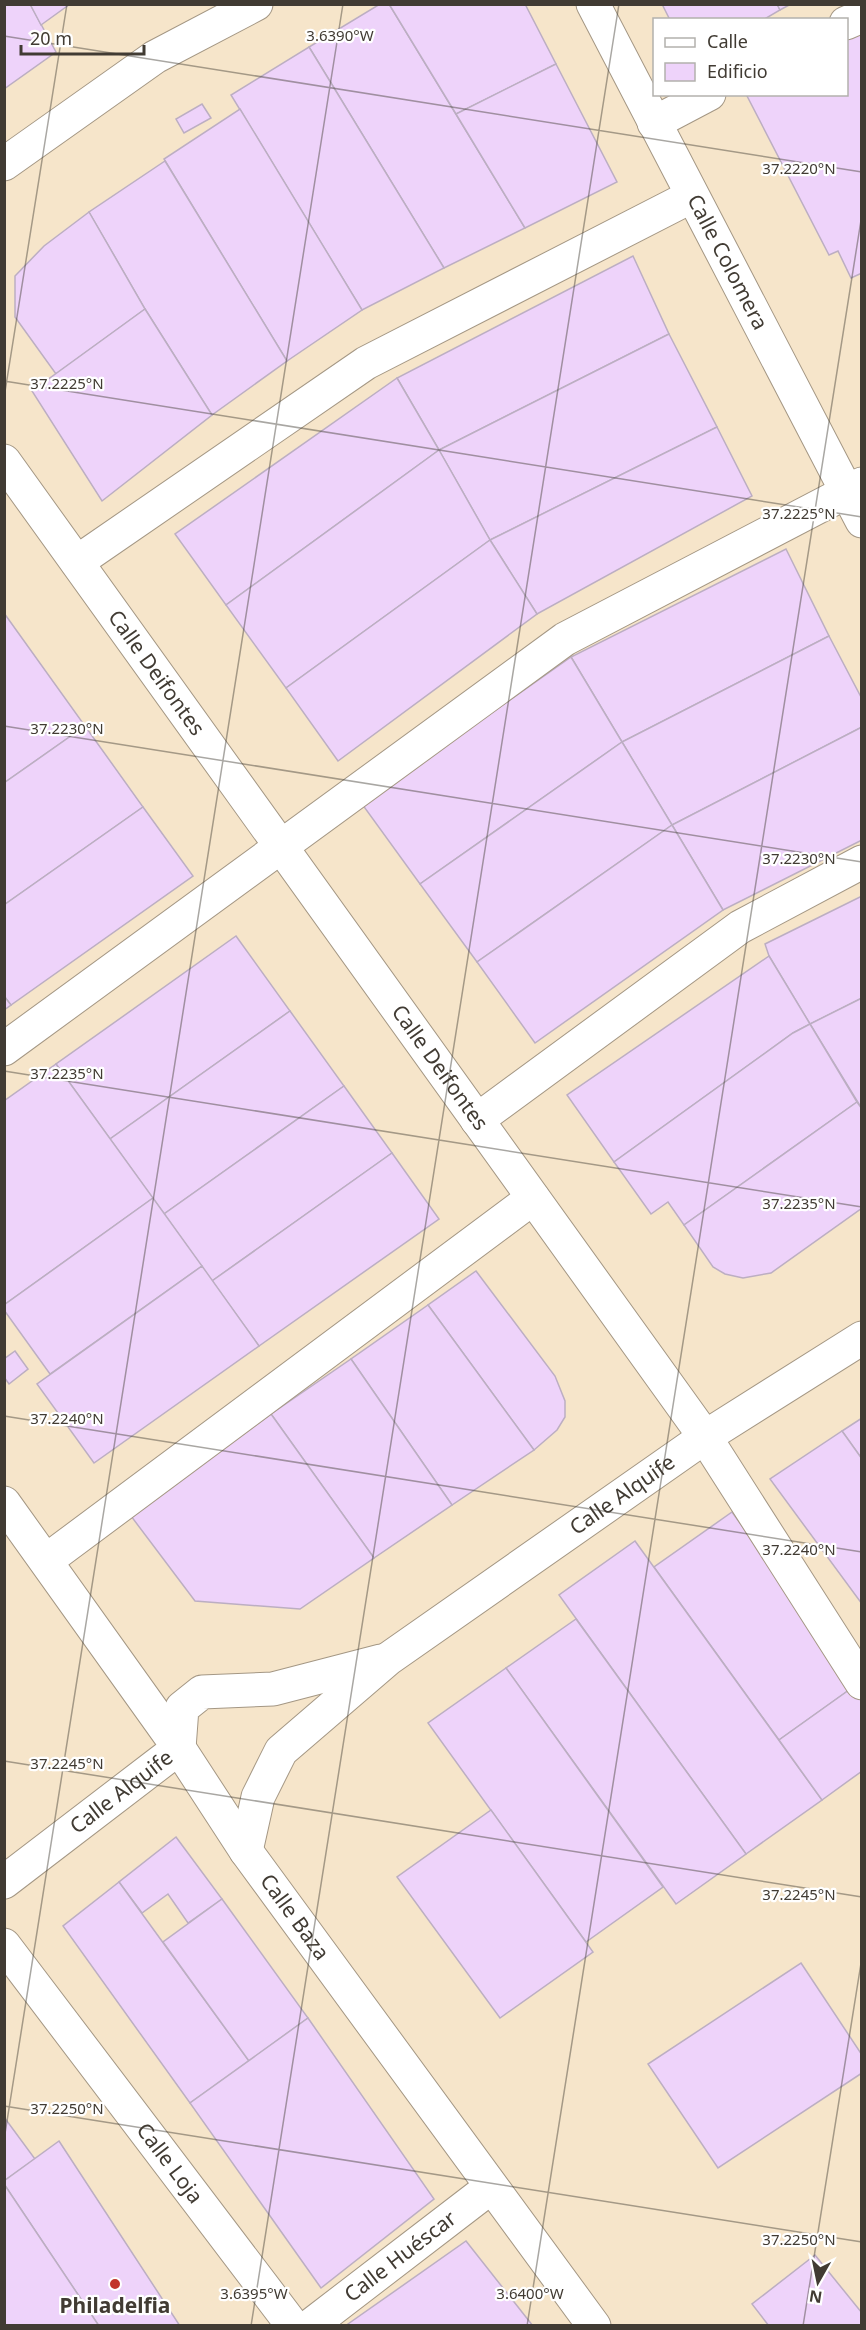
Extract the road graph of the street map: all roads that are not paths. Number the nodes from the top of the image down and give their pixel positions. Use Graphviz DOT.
graph roads {
  1 [pos="256,4"];
  2 [pos="593,4"];
  3 [pos="705,96"];
  4 [pos="654,123"];
  5 [pos="4,164"];
  6 [pos="692,196"];
  7 [pos="4,461"];
  8 [pos="854,488"];
  9 [pos="15,497"];
  10 [pos="861,521"];
  11 [pos="77,562"];
  12 [pos="282,847"];
  13 [pos="861,862"];
  14 [pos="4,1049"];
  15 [pos="477,1120"];
  16 [pos="533,1198"];
  17 [pos="861,1338"];
  18 [pos="705,1437"];
  19 [pos="4,1503"];
  20 [pos="47,1560"];
  21 [pos="388,1659"];
  22 [pos="861,1683"];
  23 [pos="179,1748"];
  24 [pos="246,1851"];
  25 [pos="4,1882"];
  26 [pos="4,1945"];
  27 [pos="490,2187"];
  28 [pos="293,2325"];
  29 [pos="310,2325"];
  30 [pos="594,2325"];
  1 -- 5 [label="street"];
  2 -- 4 [label="street, Calle Colomera"];
  3 -- 4 [label="street"];
  4 -- 6 [label="street, Calle Colomera"];
  6 -- 8 [label="street, Calle Colomera"];
  6 -- 11 [label="street"];
  7 -- 9 [label="street, Calle Deifontes"];
  8 -- 10 [label="street, Calle Colomera"];
  8 -- 12 [label="street"];
  9 -- 11 [label="street, Calle Deifontes"];
  11 -- 12 [label="street, Calle Deifontes"];
  12 -- 14 [label="street"];
  12 -- 15 [label="street, Calle Deifontes"];
  13 -- 15 [label="street"];
  15 -- 16 [label="street, Calle Deifontes"];
  16 -- 18 [label="street, Calle Deifontes"];
  16 -- 20 [label="street"];
  17 -- 18 [label="street, Calle Alquife"];
  18 -- 21 [label="street, Calle Alquife"];
  18 -- 22 [label="street, Calle Deifontes"];
  19 -- 20 [label="street, Calle Baza"];
  20 -- 23 [label="street, Calle Baza"];
  21 -- 23 [label="street, Calle Alquife"];
  21 -- 24 [label="street, Calle Alquife"];
  23 -- 24 [label="street, Calle Baza"];
  23 -- 25 [label="street, Calle Alquife"];
  24 -- 27 [label="street, Calle Baza"];
  26 -- 28 [label="street, Calle Loja"];
  27 -- 29 [label="street, Calle Huéscar"];
  27 -- 30 [label="street, Calle Baza"];
}
